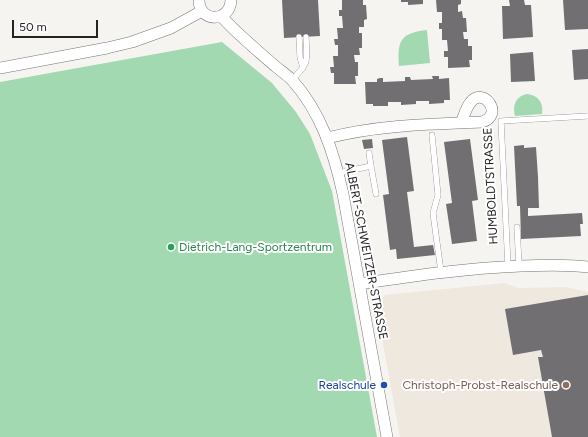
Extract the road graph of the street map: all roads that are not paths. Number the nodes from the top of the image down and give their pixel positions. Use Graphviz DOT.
graph roads {
  1 [pos="231,0"];
  2 [pos="200,5"];
  3 [pos="221,16"];
  4 [pos="299,37"];
  5 [pos="306,37"];
  6 [pos="0,68"];
  7 [pos="303,68"];
  8 [pos="291,80"];
  9 [pos="588,116"];
  10 [pos="461,123"];
  11 [pos="432,135"];
  12 [pos="328,138"];
  13 [pos="369,152"];
  14 [pos="371,166"];
  15 [pos="339,173"];
  16 [pos="376,194"];
  17 [pos="517,227"];
  18 [pos="508,266"];
  19 [pos="519,266"];
  20 [pos="588,267"];
  21 [pos="441,272"];
  22 [pos="359,284"];
  23 [pos="387,437"];
  1 -- 3 [label="street"];
  2 -- 3 [label="street, ALBERT-SCHWEITZER-STRASSE"];
  2 -- 6 [label="street, ALBERT-SCHWEITZER-STRASSE"];
  3 -- 8 [label="street, ALBERT-SCHWEITZER-STRASSE"];
  4 -- 7 [label="lane"];
  5 -- 7 [label="lane"];
  7 -- 8 [label="lane"];
  8 -- 12 [label="street, ALBERT-SCHWEITZER-STRASSE"];
  9 -- 18 [label="lane, HUMBOLDTSTRASSE"];
  10 -- 12 [label="street"];
  11 -- 21 [label="lane"];
  12 -- 15 [label="street, ALBERT-SCHWEITZER-STRASSE"];
  13 -- 14 [label="lane"];
  14 -- 15 [label="lane"];
  14 -- 16 [label="lane"];
  15 -- 22 [label="street, ALBERT-SCHWEITZER-STRASSE"];
  17 -- 19 [label="lane"];
  18 -- 19 [label="street"];
  18 -- 21 [label="street"];
  19 -- 20 [label="street"];
  21 -- 22 [label="street"];
  22 -- 23 [label="street, ALBERT-SCHWEITZER-STRASSE"];
}
